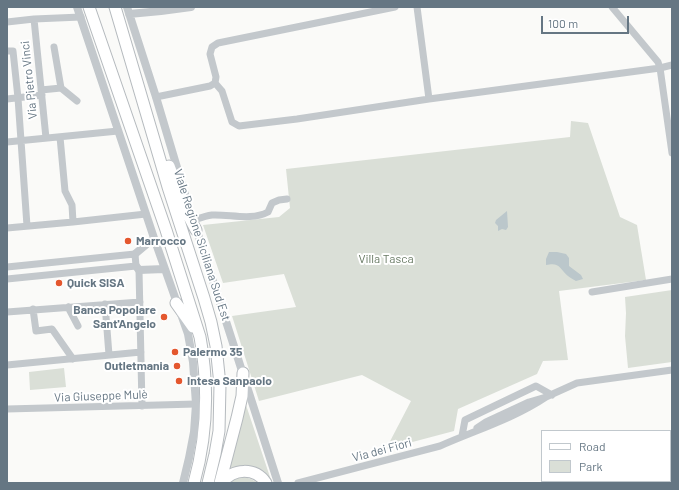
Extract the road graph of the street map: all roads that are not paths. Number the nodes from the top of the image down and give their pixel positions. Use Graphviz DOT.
graph roads {
  1 [pos="77,7"];
  2 [pos="89,7"];
  3 [pos="115,7"];
  4 [pos="191,7"];
  5 [pos="396,7"];
  6 [pos="417,7"];
  7 [pos="612,7"];
  8 [pos="128,11"];
  9 [pos="81,17"];
  10 [pos="34,19"];
  11 [pos="7,22"];
  12 [pos="54,47"];
  13 [pos="7,51"];
  14 [pos="672,66"];
  15 [pos="660,68"];
  16 [pos="215,83"];
  17 [pos="61,88"];
  18 [pos="41,93"];
  19 [pos="156,97"];
  20 [pos="18,98"];
  21 [pos="7,99"];
  22 [pos="429,99"];
  23 [pos="77,101"];
  24 [pos="118,131"];
  25 [pos="153,133"];
  26 [pos="60,137"];
  27 [pos="46,138"];
  28 [pos="21,141"];
  29 [pos="7,142"];
  30 [pos="672,153"];
  31 [pos="287,199"];
  32 [pos="146,214"];
  33 [pos="74,222"];
  34 [pos="195,225"];
  35 [pos="27,226"];
  36 [pos="7,228"];
  37 [pos="154,238"];
  38 [pos="135,254"];
  39 [pos="7,267"];
  40 [pos="138,268"];
  41 [pos="164,269"];
  42 [pos="7,279"];
  43 [pos="672,279"];
  44 [pos="592,292"];
  45 [pos="140,302"];
  46 [pos="176,303"];
  47 [pos="105,304"];
  48 [pos="68,307"];
  49 [pos="33,309"];
  50 [pos="7,312"];
  51 [pos="78,326"];
  52 [pos="200,337"];
  53 [pos="141,352"];
  54 [pos="109,355"];
  55 [pos="73,359"];
  56 [pos="7,365"];
  57 [pos="672,370"];
  58 [pos="243,373"];
  59 [pos="549,396"];
  60 [pos="196,404"];
  61 [pos="142,406"];
  62 [pos="7,409"];
  63 [pos="462,436"];
  64 [pos="183,483"];
  65 [pos="194,483"];
  66 [pos="208,483"];
  67 [pos="221,483"];
  68 [pos="266,483"];
  69 [pos="278,483"];
  70 [pos="298,483"];
  1 -- 9 [label="street"];
  2 -- 52 [label="main road"];
  3 -- 25 [label="main road, Viale Regione Siciliana Sud Est"];
  4 -- 8 [label="street"];
  5 -- 16 [label="street"];
  6 -- 22 [label="street"];
  7 -- 15 [label="street"];
  8 -- 19 [label="street, Viale Regione Siciliana Sud Est"];
  9 -- 10 [label="street"];
  9 -- 24 [label="street"];
  10 -- 11 [label="street"];
  10 -- 18 [label="street, Via Pietro Vinci"];
  12 -- 17 [label="street"];
  13 -- 20 [label="street"];
  14 -- 15 [label="street"];
  15 -- 22 [label="street"];
  15 -- 30 [label="street"];
  16 -- 19 [label="street"];
  16 -- 22 [label="street"];
  17 -- 18 [label="street"];
  17 -- 23 [label="street"];
  18 -- 20 [label="street"];
  18 -- 27 [label="street, Via Pietro Vinci"];
  19 -- 34 [label="street, Viale Regione Siciliana Sud Est"];
  20 -- 21 [label="street"];
  20 -- 28 [label="street"];
  24 -- 26 [label="street"];
  24 -- 32 [label="street"];
  25 -- 34 [label="main road"];
  25 -- 66 [label="main road, Viale Regione Siciliana Sud Est"];
  26 -- 27 [label="street"];
  26 -- 33 [label="street"];
  27 -- 28 [label="street"];
  28 -- 29 [label="street"];
  28 -- 35 [label="street"];
  31 -- 34 [label="street"];
  32 -- 33 [label="street"];
  32 -- 37 [label="street"];
  33 -- 35 [label="street"];
  34 -- 58 [label="street, Viale Regione Siciliana Sud Est"];
  35 -- 36 [label="street"];
  37 -- 38 [label="street"];
  37 -- 41 [label="street"];
  38 -- 39 [label="street"];
  38 -- 40 [label="street"];
  40 -- 41 [label="street"];
  40 -- 42 [label="street"];
  40 -- 45 [label="street"];
  41 -- 46 [label="street"];
  43 -- 44 [label="street"];
  45 -- 47 [label="street"];
  45 -- 53 [label="street"];
  46 -- 52 [label="main road"];
  46 -- 60 [label="street"];
  47 -- 48 [label="street"];
  47 -- 54 [label="street"];
  48 -- 49 [label="street"];
  48 -- 51 [label="street"];
  49 -- 50 [label="street"];
  49 -- 55 [label="street"];
  52 -- 65 [label="main road"];
  53 -- 54 [label="street"];
  53 -- 61 [label="street"];
  54 -- 55 [label="street"];
  55 -- 56 [label="street"];
  57 -- 59 [label="street, Via dei Fiori"];
  58 -- 67 [label="main road"];
  58 -- 69 [label="street, Viale Regione Siciliana Sud Est"];
  59 -- 63 [label="street, Via dei Fiori"];
  59 -- 63 [label="street"];
  60 -- 61 [label="street, Via Giuseppe Mulè"];
  60 -- 64 [label="street"];
  61 -- 62 [label="street, Via Giuseppe Mulè"];
  63 -- 70 [label="street, Via dei Fiori"];
  67 -- 68 [label="main road"];
}
